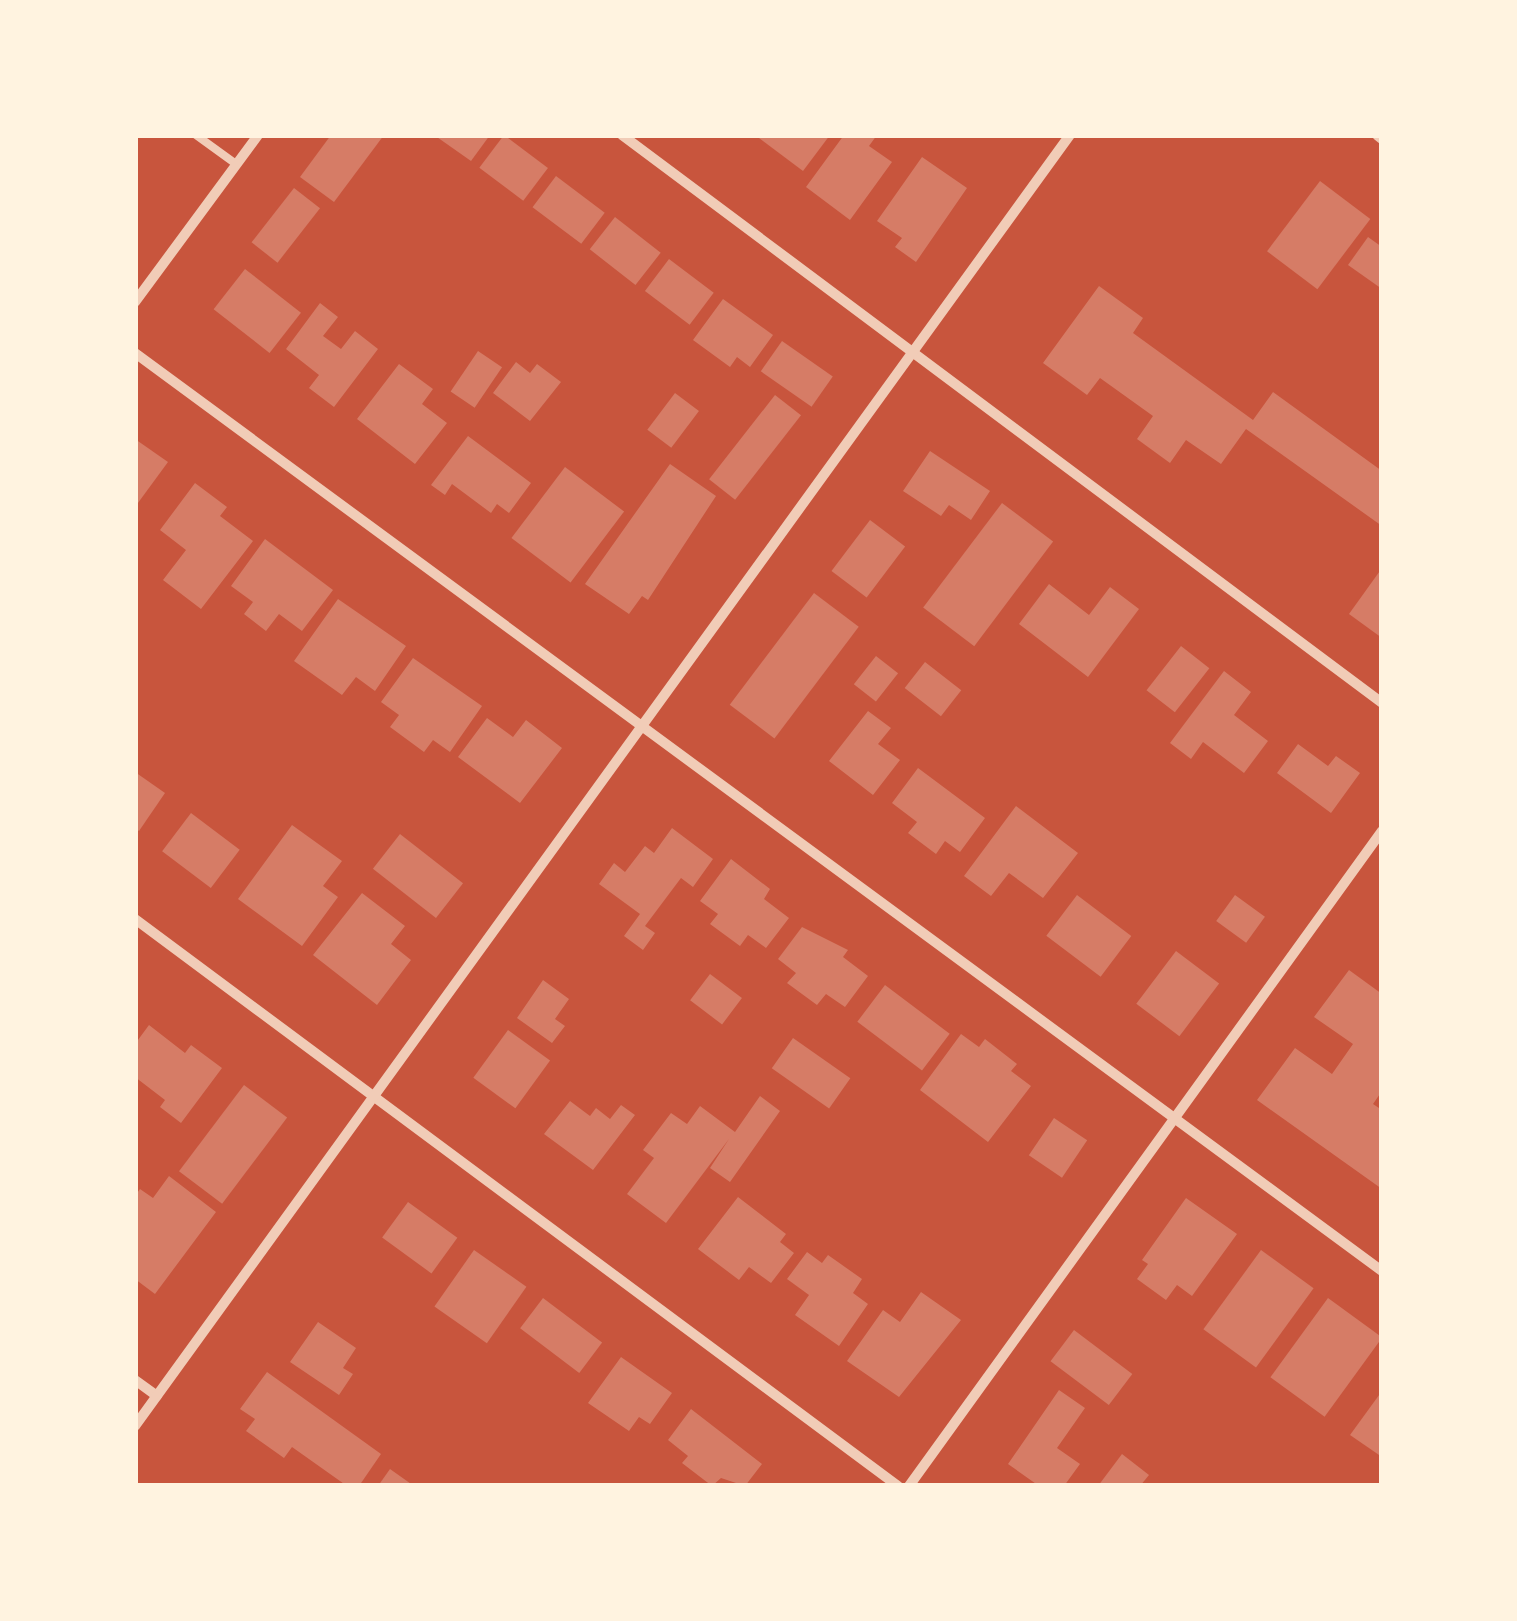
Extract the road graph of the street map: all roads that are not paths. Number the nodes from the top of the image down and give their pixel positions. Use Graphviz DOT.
graph roads {
  1 [pos="196,135"];
  2 [pos="258,135"];
  3 [pos="622,135"];
  4 [pos="1070,135"];
  5 [pos="236,164"];
  6 [pos="135,302"];
  7 [pos="135,353"];
  8 [pos="912,353"];
  9 [pos="1382,703"];
  10 [pos="644,724"];
  11 [pos="1382,832"];
  12 [pos="135,919"];
  13 [pos="372,1096"];
  14 [pos="1174,1118"];
  15 [pos="1382,1272"];
  16 [pos="135,1380"];
  17 [pos="157,1396"];
  18 [pos="135,1426"];
  19 [pos="898,1486"];
  20 [pos="909,1486"];
  1 -- 5 [label="lane"];
  2 -- 5 [label="street"];
  3 -- 8 [label="street"];
  4 -- 8 [label="street"];
  5 -- 6 [label="street"];
  7 -- 10 [label="street"];
  8 -- 9 [label="street"];
  8 -- 10 [label="street"];
  10 -- 13 [label="street"];
  10 -- 14 [label="street"];
  11 -- 14 [label="street"];
  12 -- 13 [label="street"];
  13 -- 17 [label="street"];
  13 -- 19 [label="street"];
  14 -- 15 [label="street"];
  14 -- 20 [label="street"];
  16 -- 17 [label="street"];
  17 -- 18 [label="street"];
}
